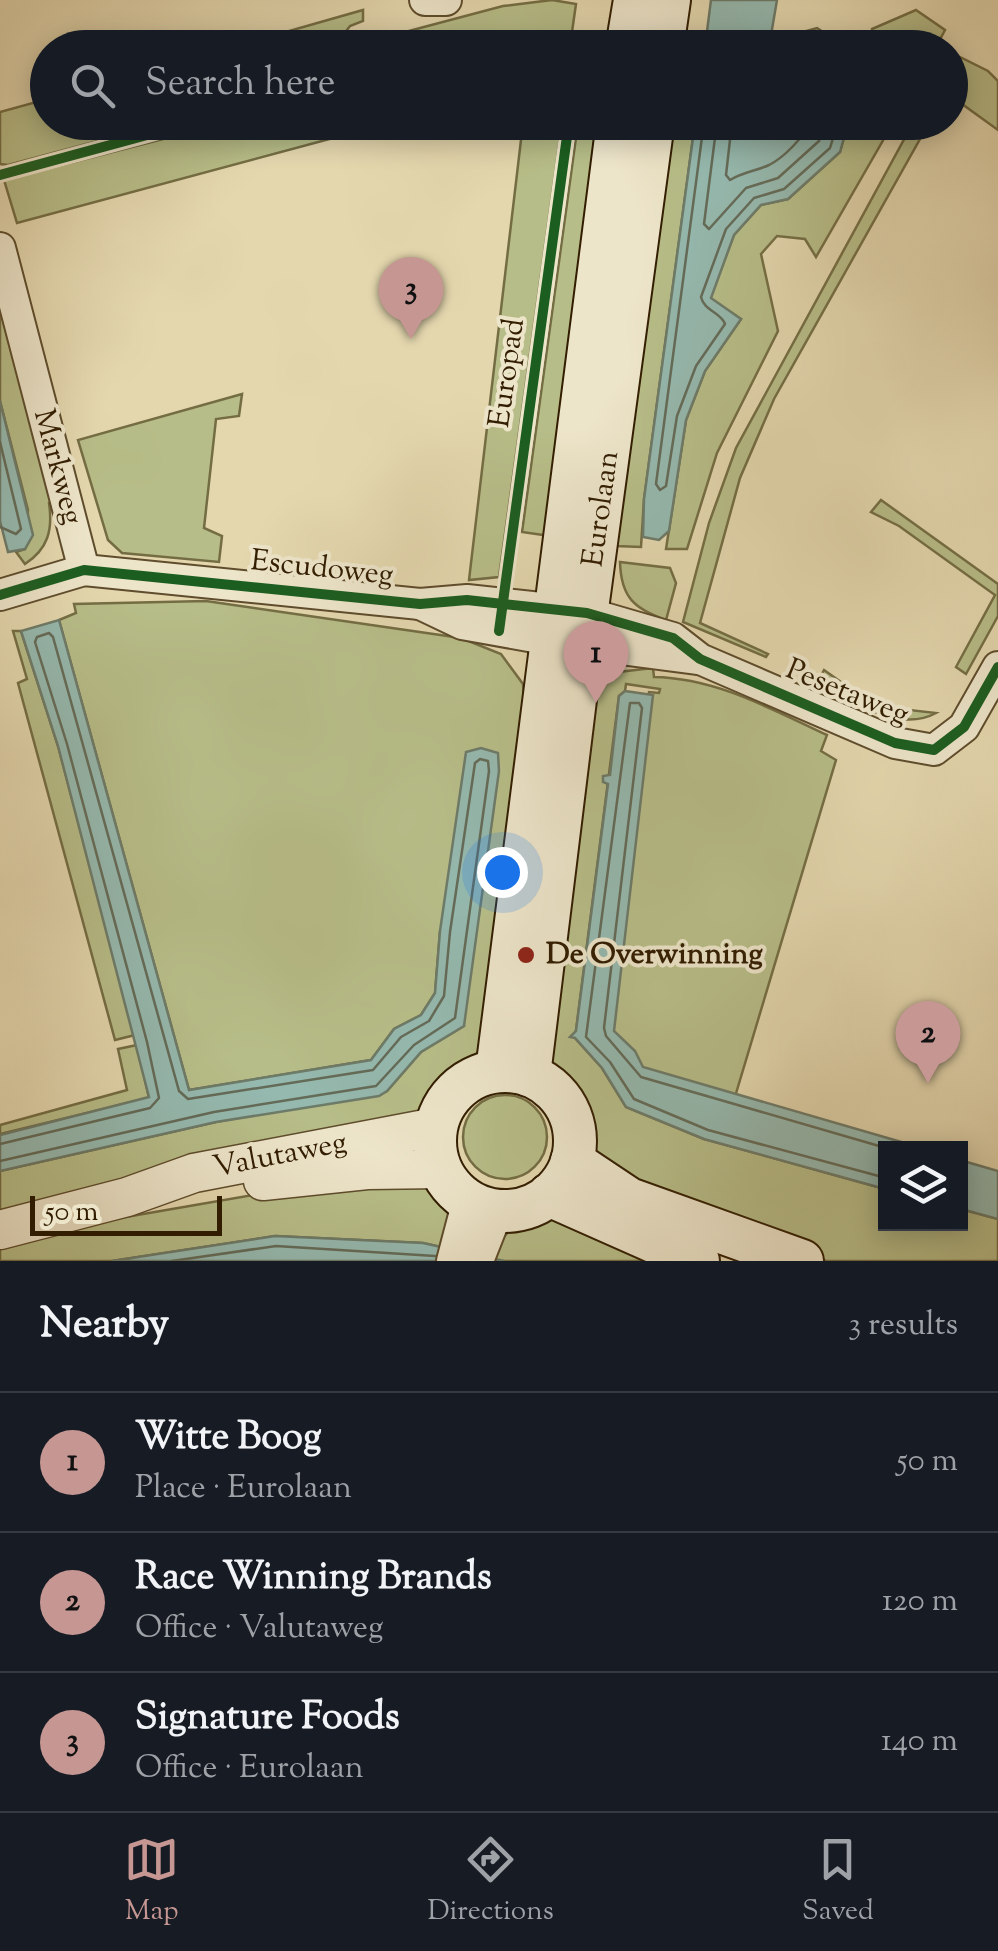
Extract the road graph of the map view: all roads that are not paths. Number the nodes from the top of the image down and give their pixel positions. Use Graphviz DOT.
graph roads {
  1 [pos="425,0"];
  2 [pos="446,0"];
  3 [pos="635,0"];
  4 [pos="668,0"];
  5 [pos="630,30"];
  6 [pos="664,30"];
  7 [pos="616,140"];
  8 [pos="650,140"];
  9 [pos="0,248"];
  10 [pos="84,570"];
  11 [pos="0,595"];
  12 [pos="569,627"];
  13 [pos="998,666"];
  14 [pos="513,1073"];
  15 [pos="436,1127"];
  16 [pos="560,1178"];
  17 [pos="127,1197"];
  18 [pos="468,1227"];
  19 [pos="0,1230"];
  20 [pos="698,1261"];
  21 [pos="802,1261"];
  1 -- 2 [label="street"];
  3 -- 5 [label="main road"];
  4 -- 6 [label="main road"];
  7 -- 12 [label="main road, Eurolaan"];
  8 -- 12 [label="main road, Eurolaan"];
  9 -- 10 [label="street, Markweg"];
  10 -- 11 [label="street"];
  10 -- 12 [label="street, Escudoweg"];
  12 -- 13 [label="street, Pesetaweg"];
  12 -- 14 [label="main road, Eurolaan"];
  14 -- 15 [label="main road"];
  14 -- 16 [label="main road"];
  15 -- 17 [label="street, Valutaweg"];
  15 -- 18 [label="main road"];
  16 -- 18 [label="main road"];
  16 -- 20 [label="main road"];
  16 -- 21 [label="main road"];
  17 -- 18 [label="street, Valutaweg"];
  17 -- 19 [label="street, Valutaweg"];
}
